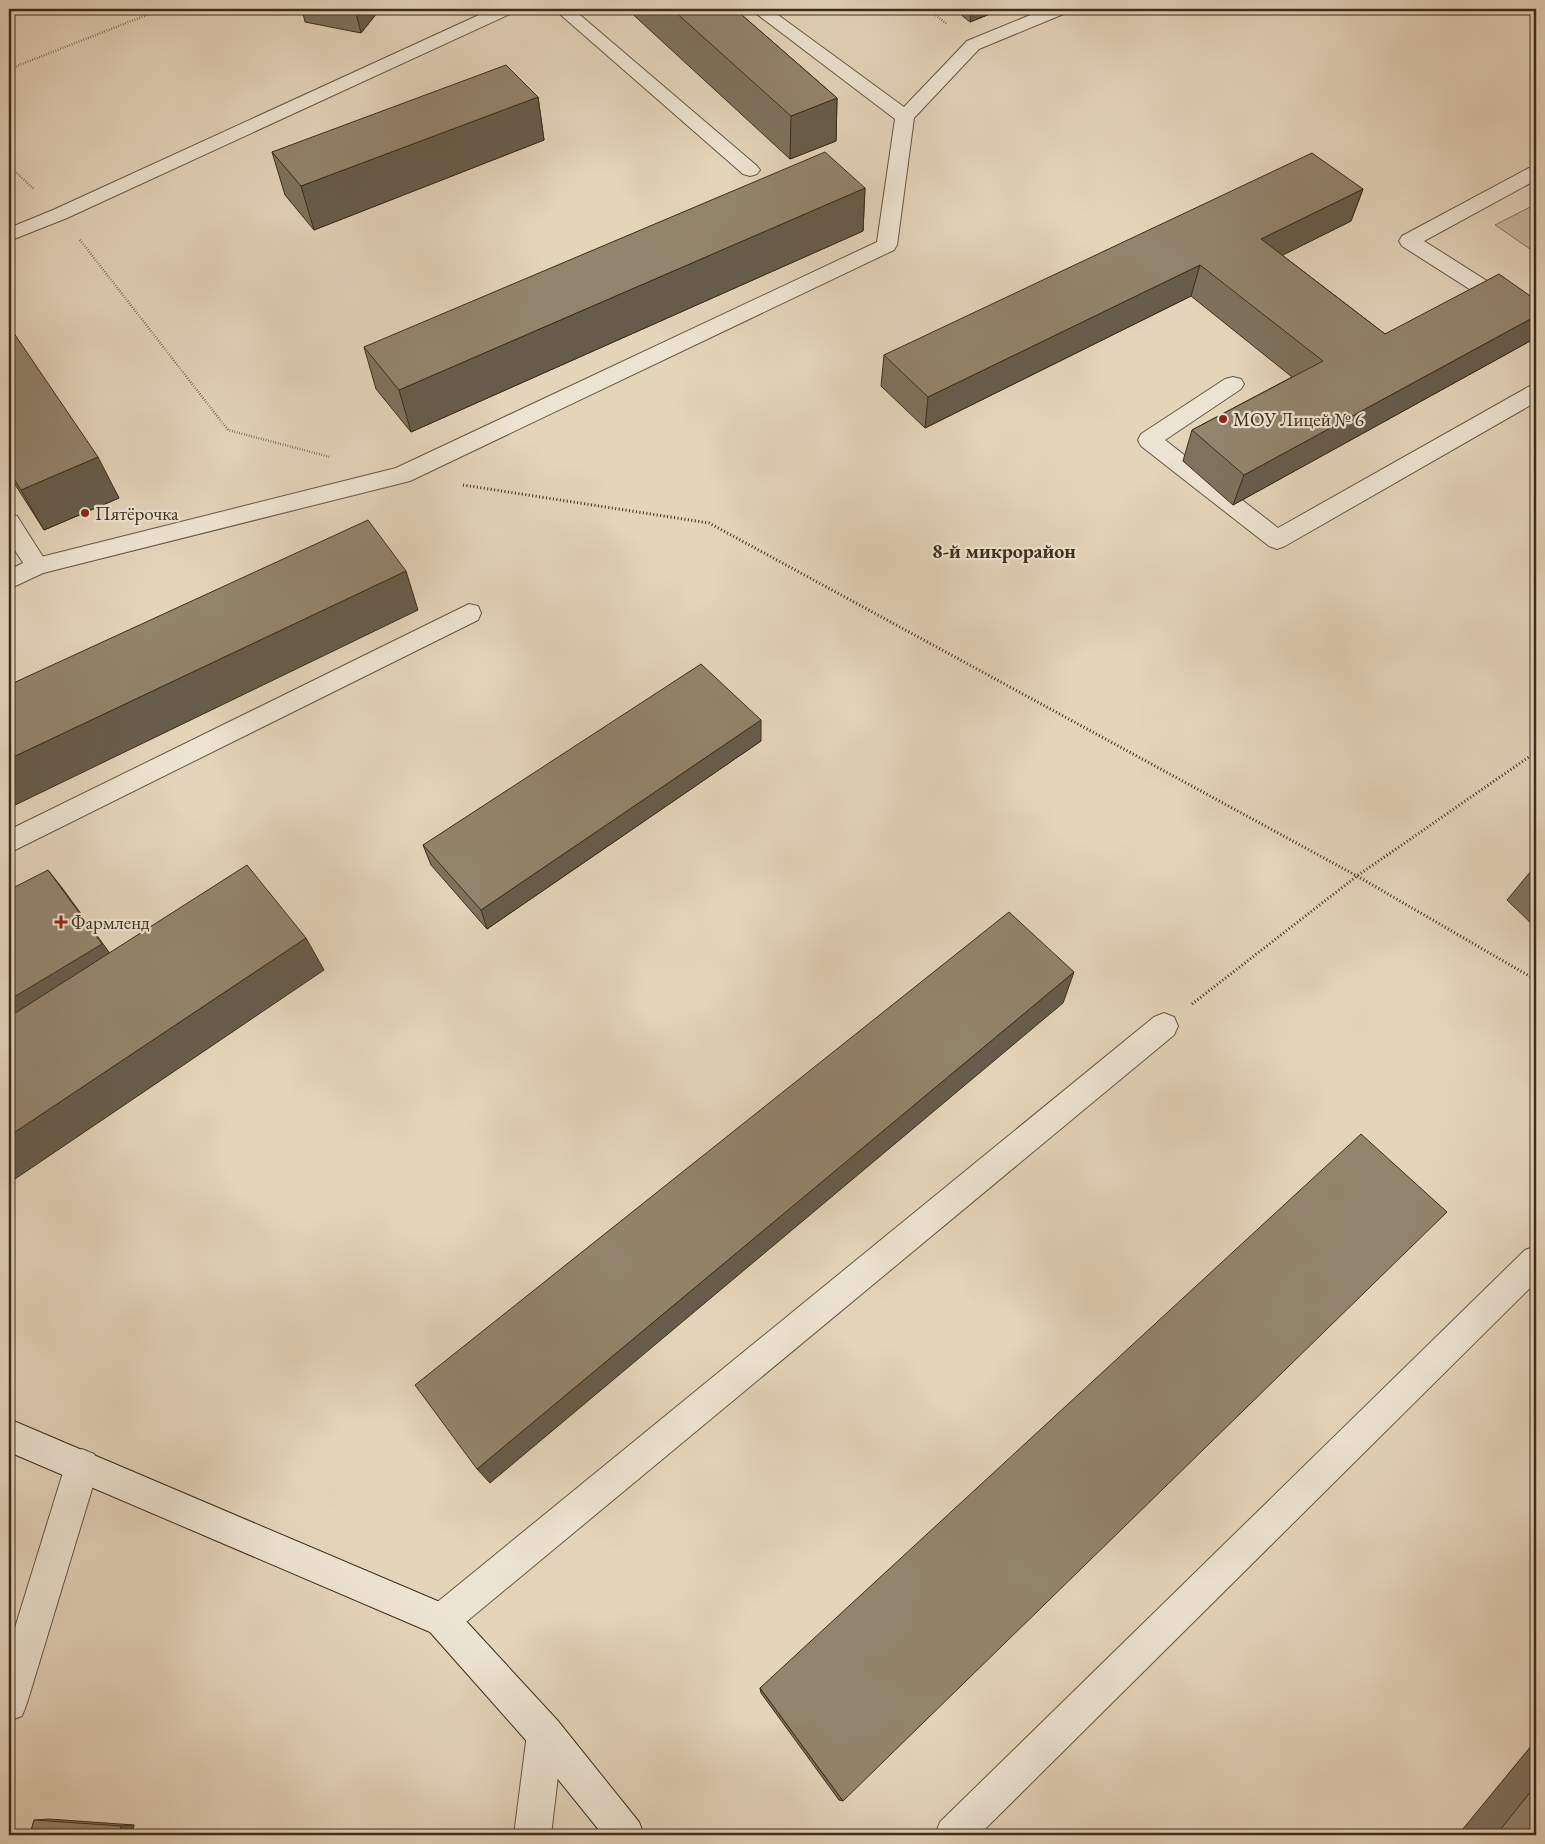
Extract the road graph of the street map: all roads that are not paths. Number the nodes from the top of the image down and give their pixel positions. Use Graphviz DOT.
graph roads {
  1 [pos="506,9"];
  2 [pos="563,9"];
  3 [pos="759,9"];
  4 [pos="1060,9"];
  5 [pos="905,117"];
  6 [pos="750,170"];
  7 [pos="1536,172"];
  8 [pos="9,234"];
  9 [pos="1536,322"];
  10 [pos="1233,384"];
  11 [pos="1536,392"];
  12 [pos="9,522"];
  13 [pos="36,566"];
  14 [pos="9,580"];
  15 [pos="469,612"];
  16 [pos="9,842"];
  17 [pos="1164,1026"];
  18 [pos="1536,1261"];
  19 [pos="9,1435"];
  20 [pos="82,1466"];
  21 [pos="442,1620"];
  22 [pos="9,1703"];
  23 [pos="545,1734"];
  24 [pos="532,1835"];
  25 [pos="626,1835"];
  26 [pos="953,1835"];
  1 -- 8 [label="street"];
  2 -- 6 [label="street"];
  3 -- 5 [label="street"];
  4 -- 5 [label="street"];
  5 -- 13 [label="street"];
  7 -- 9 [label="street"];
  10 -- 11 [label="street"];
  12 -- 13 [label="street"];
  13 -- 14 [label="street"];
  15 -- 16 [label="street"];
  17 -- 21 [label="street"];
  18 -- 26 [label="street"];
  19 -- 20 [label="street"];
  20 -- 21 [label="street"];
  20 -- 22 [label="street"];
  21 -- 23 [label="street"];
  23 -- 24 [label="street"];
  23 -- 25 [label="street"];
}
